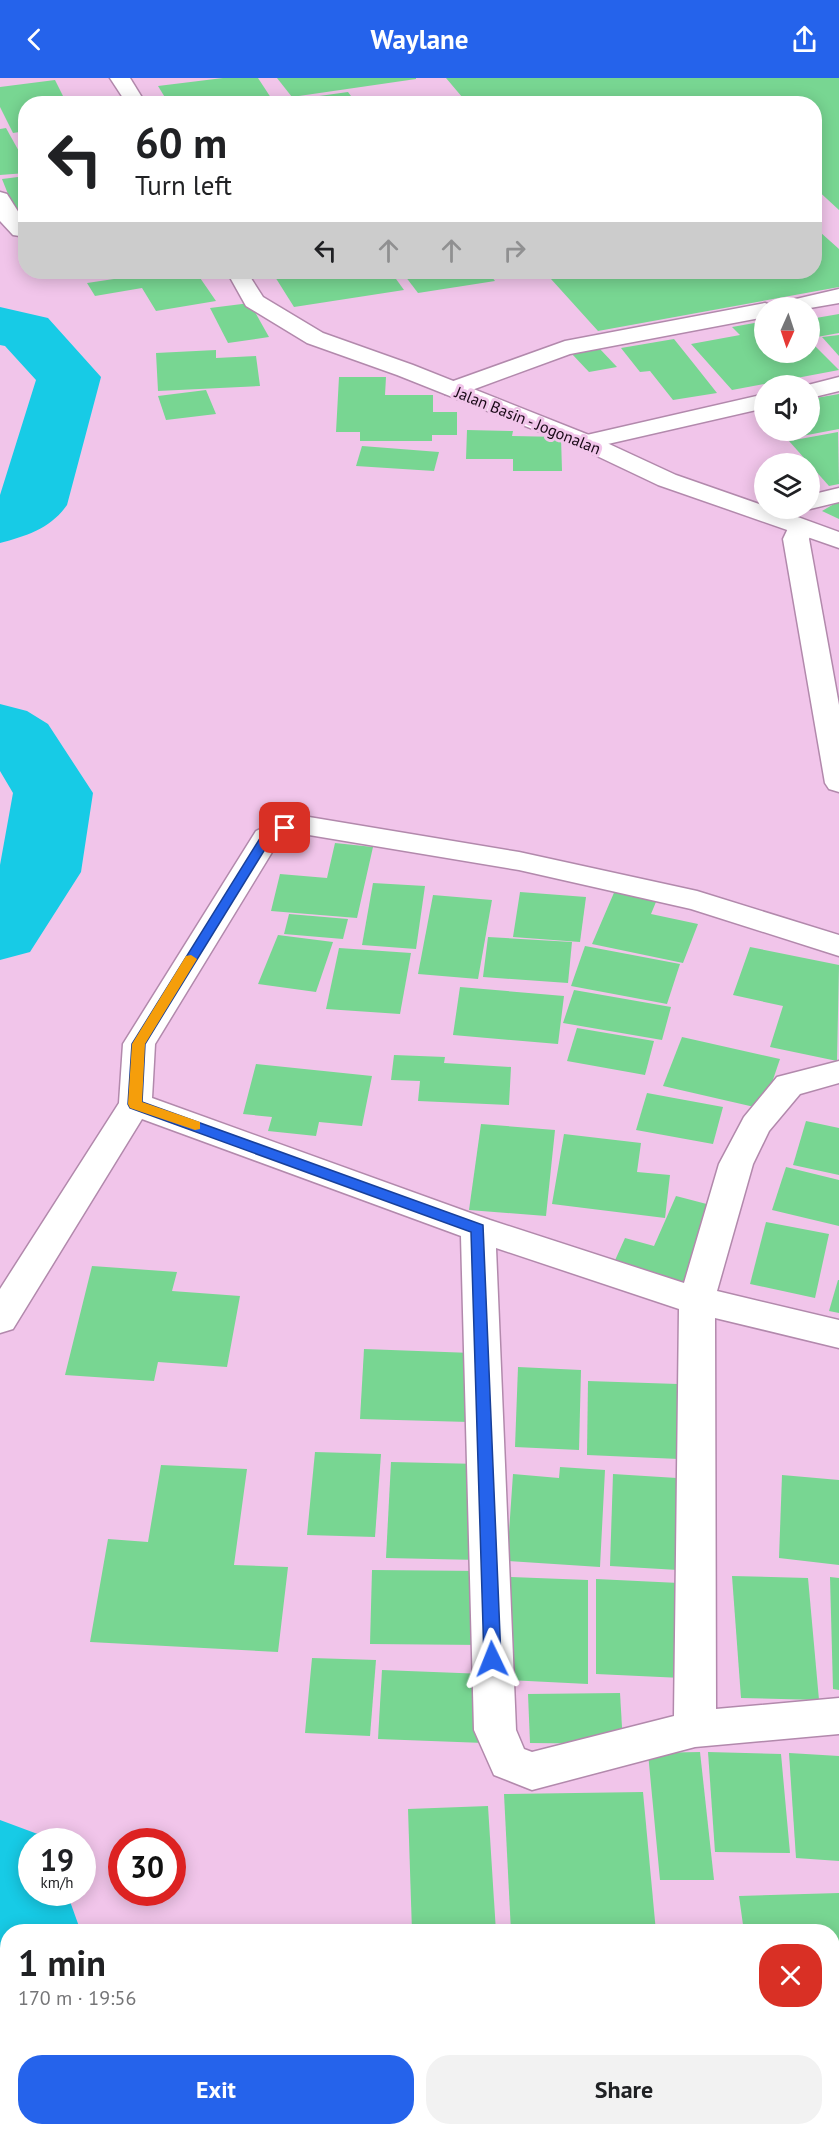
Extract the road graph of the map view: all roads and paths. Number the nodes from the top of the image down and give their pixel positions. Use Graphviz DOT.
graph roads {
  1 [pos="120,78"];
  2 [pos="132,96"];
  3 [pos="0,198"];
  4 [pos="18,229"];
  5 [pos="241,279"];
  6 [pos="839,296"];
  7 [pos="820,300"];
  8 [pos="754,312"];
  9 [pos="839,384"];
  10 [pos="453,389"];
  11 [pos="820,389"];
  12 [pos="754,404"];
  13 [pos="586,442"];
  14 [pos="839,495"];
  15 [pos="820,500"];
  16 [pos="787,522"];
  17 [pos="839,540"];
  18 [pos="839,783"];
  19 [pos="839,946"];
  20 [pos="839,1071"];
  21 [pos="135,1104"];
  22 [pos="478,1229"];
  23 [pos="697,1299"];
  24 [pos="0,1319"];
  25 [pos="839,1334"];
  26 [pos="839,1716"];
  27 [pos="695,1729"];
  1 -- 2 [label="street"];
  3 -- 4 [label="street"];
  5 -- 10 [label="street, Jalan Basin - Jogonalan"];
  6 -- 7 [label="street"];
  8 -- 10 [label="street"];
  9 -- 11 [label="street"];
  10 -- 13 [label="street, Jalan Basin - Jogonalan"];
  12 -- 13 [label="street"];
  13 -- 16 [label="street, Jalan Basin - Jogonalan"];
  14 -- 15 [label="street"];
  16 -- 17 [label="street, Jalan Basin - Jogonalan"];
  16 -- 18 [label="street"];
  19 -- 21 [label="street"];
  20 -- 23 [label="street"];
  21 -- 22 [label="street"];
  21 -- 24 [label="street"];
  22 -- 23 [label="street"];
  22 -- 27 [label="street"];
  23 -- 25 [label="street"];
  23 -- 27 [label="street"];
  26 -- 27 [label="street"];
}
